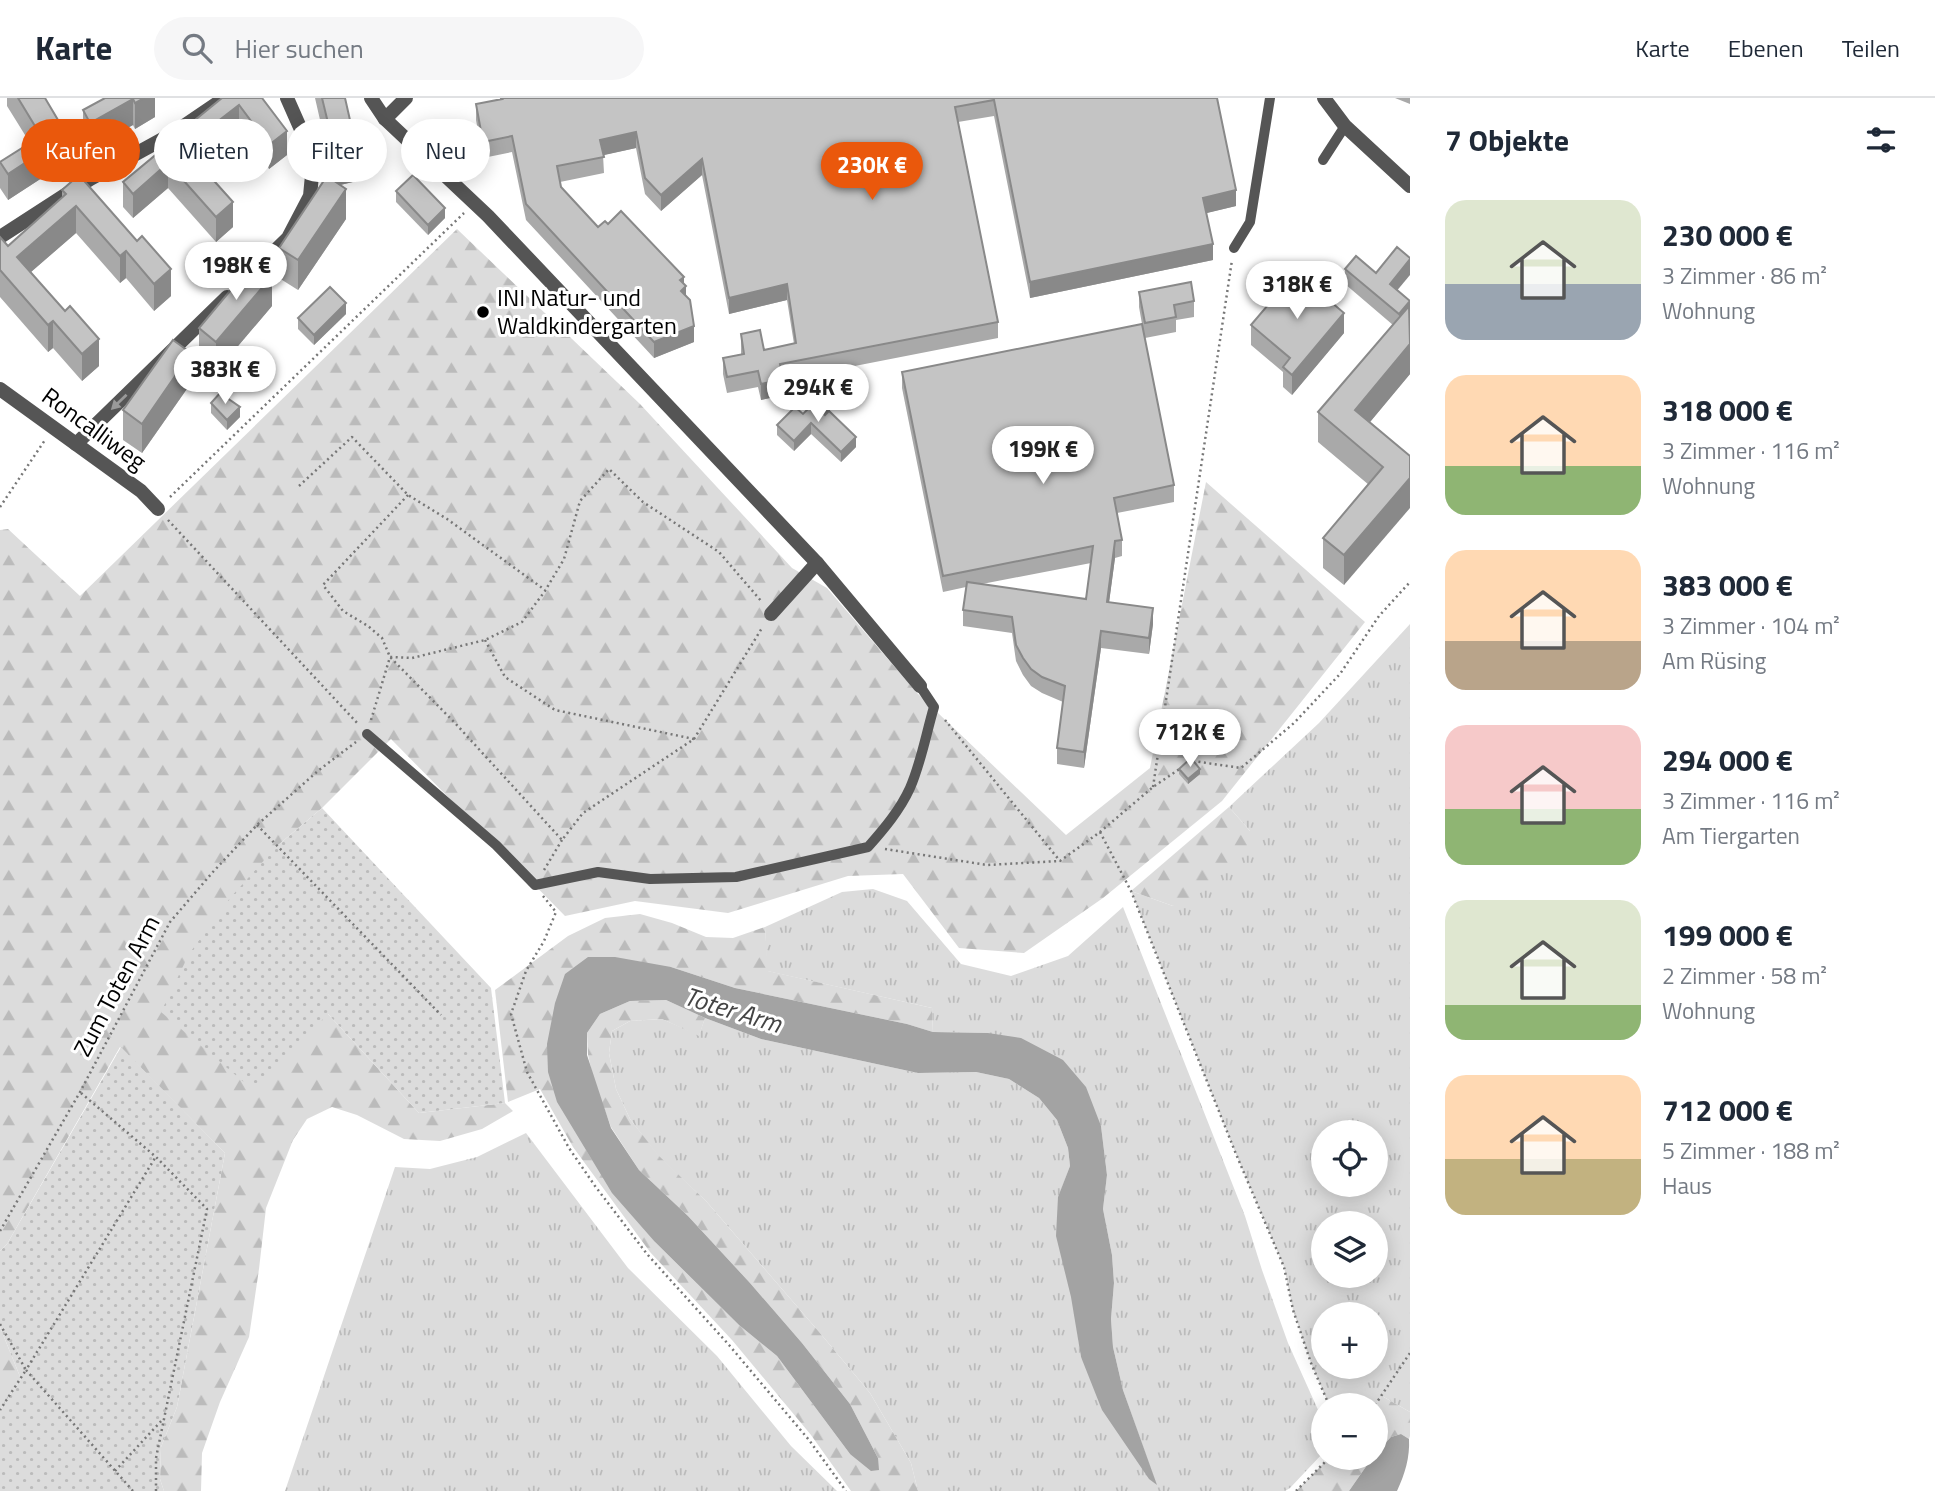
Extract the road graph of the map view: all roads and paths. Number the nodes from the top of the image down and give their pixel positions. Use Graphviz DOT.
graph roads {
  1 [pos="225,98"];
  2 [pos="287,98"];
  3 [pos="371,98"];
  4 [pos="406,98"];
  5 [pos="1270,98"];
  6 [pos="1324,98"];
  7 [pos="385,119"];
  8 [pos="387,121"];
  9 [pos="1345,126"];
  10 [pos="1323,160"];
  11 [pos="1410,186"];
  12 [pos="474,203"];
  13 [pos="0,237"];
  14 [pos="1234,248"];
  15 [pos="0,389"];
  16 [pos="53,428"];
  17 [pos="76,444"];
  18 [pos="299,486"];
  19 [pos="408,495"];
  20 [pos="0,507"];
  21 [pos="158,509"];
  22 [pos="817,563"];
  23 [pos="1410,582"];
  24 [pos="545,590"];
  25 [pos="771,614"];
  26 [pos="485,640"];
  27 [pos="390,657"];
  28 [pos="920,686"];
  29 [pos="934,707"];
  30 [pos="367,734"];
  31 [pos="694,738"];
  32 [pos="1191,761"];
  33 [pos="1181,767"];
  34 [pos="1153,787"];
  35 [pos="257,825"];
  36 [pos="1100,832"];
  37 [pos="562,840"];
  38 [pos="868,847"];
  39 [pos="1060,862"];
  40 [pos="535,885"];
  41 [pos="441,1015"];
  42 [pos="80,1092"];
  43 [pos="156,1157"];
  44 [pos="0,1231"];
  45 [pos="0,1324"];
  46 [pos="1410,1353"];
  47 [pos="26,1370"];
  48 [pos="1324,1393"];
  49 [pos="1382,1393"];
  50 [pos="0,1410"];
  51 [pos="164,1418"];
  52 [pos="1317,1470"];
  53 [pos="115,1471"];
  54 [pos="133,1491"];
  55 [pos="156,1491"];
  56 [pos="846,1491"];
  57 [pos="1296,1491"];
  1 -- 13 [label="street"];
  2 -- 17 [label="street, one-way"];
  3 -- 7 [label="street"];
  4 -- 7 [label="street"];
  5 -- 14 [label="lane"];
  6 -- 9 [label="street"];
  8 -- 12 [label="street"];
  9 -- 10 [label="lane"];
  9 -- 11 [label="street"];
  12 -- 21 [label="path"];
  12 -- 22 [label="street"];
  14 -- 34 [label="path"];
  15 -- 16 [label="street, Roncalliweg"];
  16 -- 17 [label="street, Roncalliweg"];
  16 -- 20 [label="path"];
  17 -- 21 [label="street, Roncalliweg"];
  18 -- 19 [label="path"];
  19 -- 24 [label="path"];
  19 -- 27 [label="path"];
  21 -- 30 [label="path"];
  22 -- 25 [label="street"];
  22 -- 28 [label="street"];
  23 -- 32 [label="path"];
  24 -- 25 [label="path"];
  24 -- 26 [label="path"];
  25 -- 31 [label="path"];
  26 -- 27 [label="path"];
  26 -- 31 [label="path"];
  27 -- 30 [label="path"];
  27 -- 37 [label="path"];
  28 -- 29 [label="lane"];
  29 -- 38 [label="lane"];
  29 -- 39 [label="path"];
  30 -- 35 [label="path, Zum Toten Arm"];
  30 -- 40 [label="lane"];
  31 -- 37 [label="path"];
  33 -- 34 [label="path"];
  34 -- 36 [label="path"];
  35 -- 41 [label="path"];
  35 -- 42 [label="path, Zum Toten Arm"];
  36 -- 39 [label="path"];
  36 -- 48 [label="path"];
  37 -- 40 [label="path"];
  38 -- 39 [label="path"];
  38 -- 40 [label="lane"];
  40 -- 56 [label="path"];
  42 -- 43 [label="path"];
  42 -- 44 [label="path, Zum Toten Arm"];
  43 -- 47 [label="path"];
  43 -- 51 [label="path"];
  45 -- 47 [label="path"];
  46 -- 49 [label="path"];
  47 -- 50 [label="path"];
  47 -- 53 [label="path"];
  51 -- 53 [label="path"];
  51 -- 55 [label="path"];
  52 -- 57 [label="path"];
  53 -- 54 [label="path"];
}
